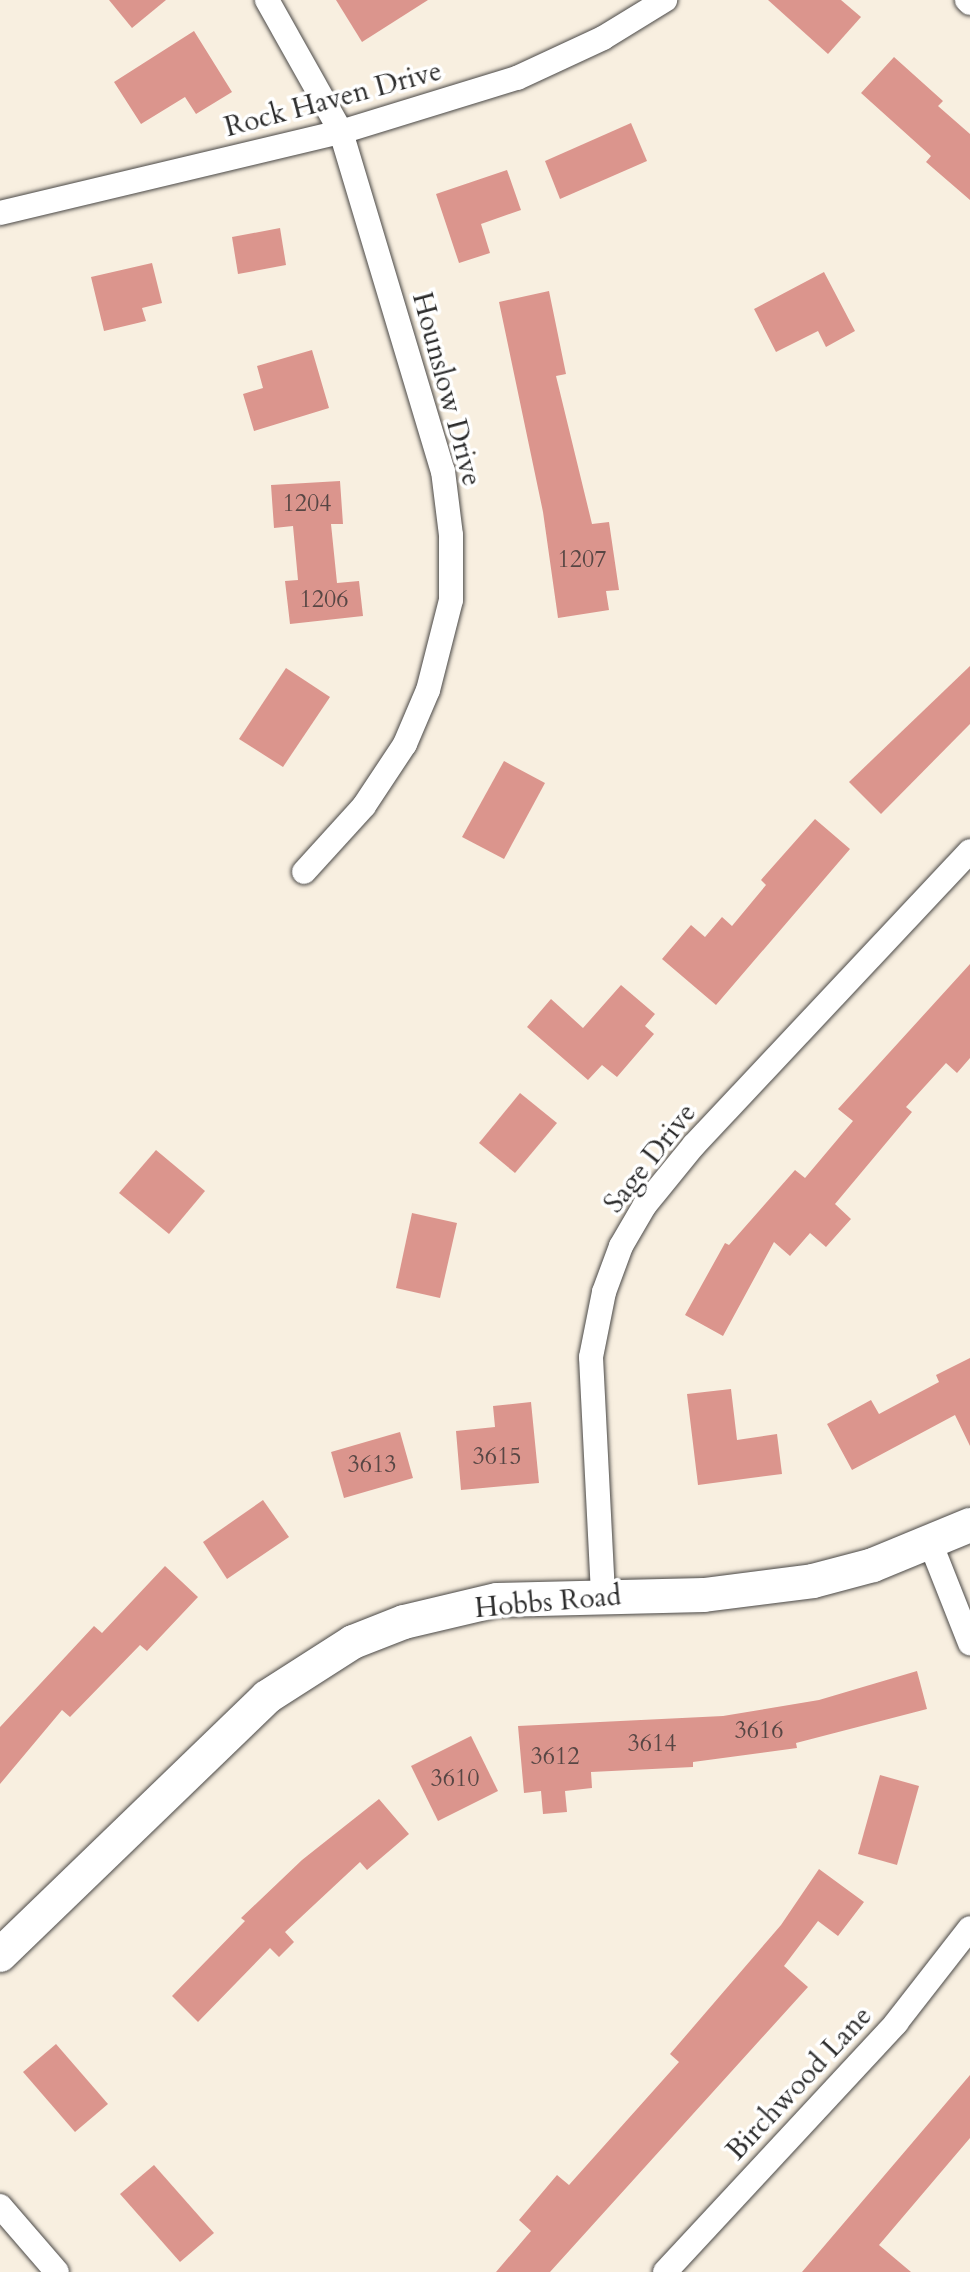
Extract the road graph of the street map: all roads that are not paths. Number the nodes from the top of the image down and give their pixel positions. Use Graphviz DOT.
graph roads {
  1 [pos="267,0"];
  2 [pos="665,0"];
  3 [pos="341,132"];
  4 [pos="0,213"];
  5 [pos="970,851"];
  6 [pos="304,872"];
  7 [pos="970,1525"];
  8 [pos="930,1542"];
  9 [pos="603,1594"];
  10 [pos="970,1643"];
  11 [pos="970,1928"];
  12 [pos="0,1955"];
  13 [pos="0,2206"];
  14 [pos="57,2272"];
  15 [pos="665,2272"];
  1 -- 3 [label="street, Hounslow Drive"];
  2 -- 3 [label="street, Rock Haven Drive"];
  3 -- 4 [label="street, Rock Haven Drive"];
  3 -- 6 [label="street, Hounslow Drive"];
  5 -- 9 [label="street, Sage Drive"];
  7 -- 8 [label="street, Hobbs Road"];
  8 -- 9 [label="street, Hobbs Road"];
  8 -- 10 [label="street"];
  9 -- 12 [label="street, Hobbs Road"];
  11 -- 15 [label="street, Birchwood Lane"];
  13 -- 14 [label="street"];
}
